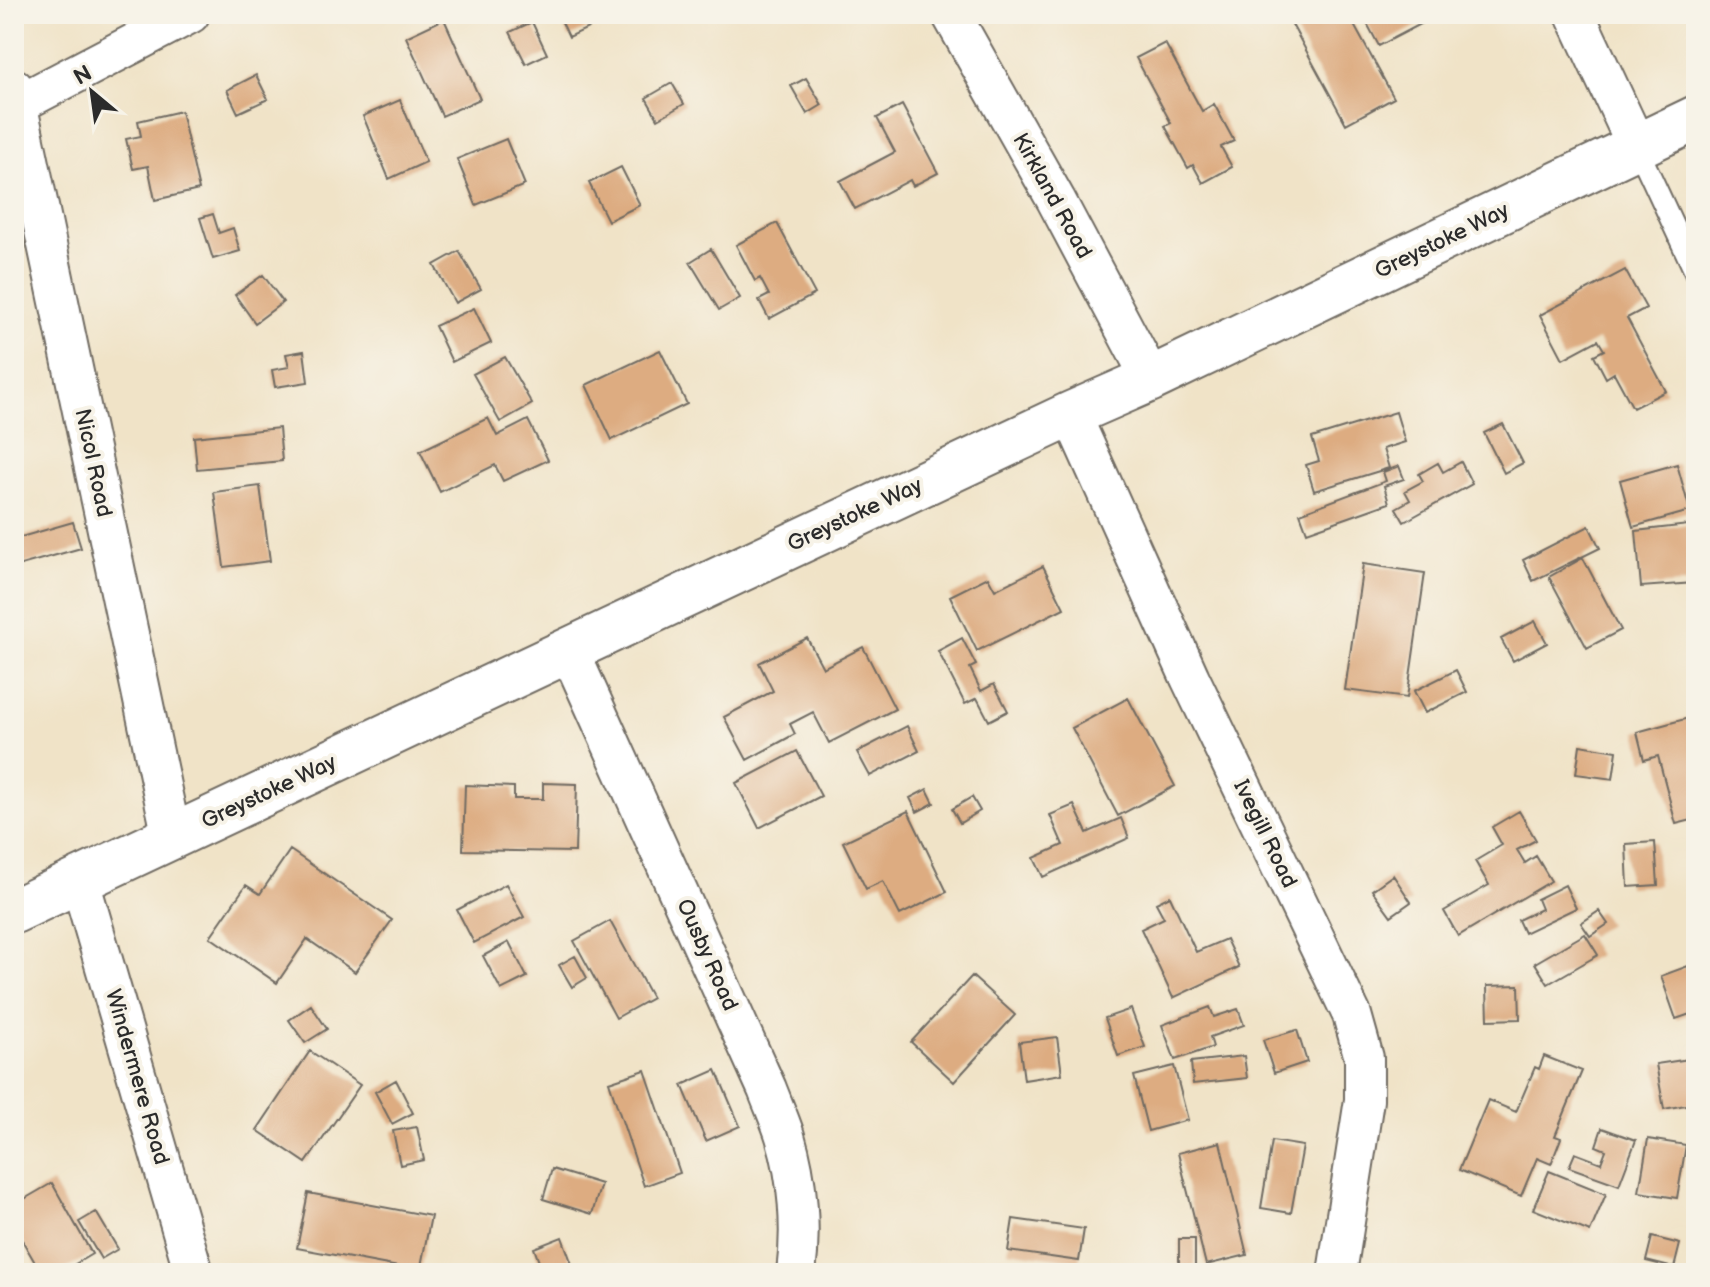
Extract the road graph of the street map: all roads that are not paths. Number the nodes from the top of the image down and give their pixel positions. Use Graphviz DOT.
graph roads {
  1 [pos="190,14"];
  2 [pos="951,14"];
  3 [pos="1575,14"];
  4 [pos="16,96"];
  5 [pos="1696,118"];
  6 [pos="1637,147"];
  7 [pos="1696,274"];
  8 [pos="1151,379"];
  9 [pos="1071,414"];
  10 [pos="569,650"];
  11 [pos="172,838"];
  12 [pos="80,881"];
  13 [pos="14,911"];
  14 [pos="194,1273"];
  15 [pos="796,1273"];
  16 [pos="1337,1273"];
  1 -- 4 [label="street"];
  2 -- 8 [label="street, Kirkland Road"];
  3 -- 6 [label="street"];
  4 -- 11 [label="street, Nicol Road"];
  5 -- 6 [label="street, Greystoke Way"];
  6 -- 7 [label="lane"];
  6 -- 8 [label="street, Greystoke Way"];
  8 -- 9 [label="street, Greystoke Way"];
  9 -- 10 [label="street, Greystoke Way"];
  9 -- 16 [label="street, Ivegill Road"];
  10 -- 11 [label="street, Greystoke Way"];
  10 -- 15 [label="street, Ousby Road"];
  11 -- 12 [label="street, Greystoke Way"];
  12 -- 13 [label="street, Greystoke Way"];
  12 -- 14 [label="street, Windermere Road"];
}
